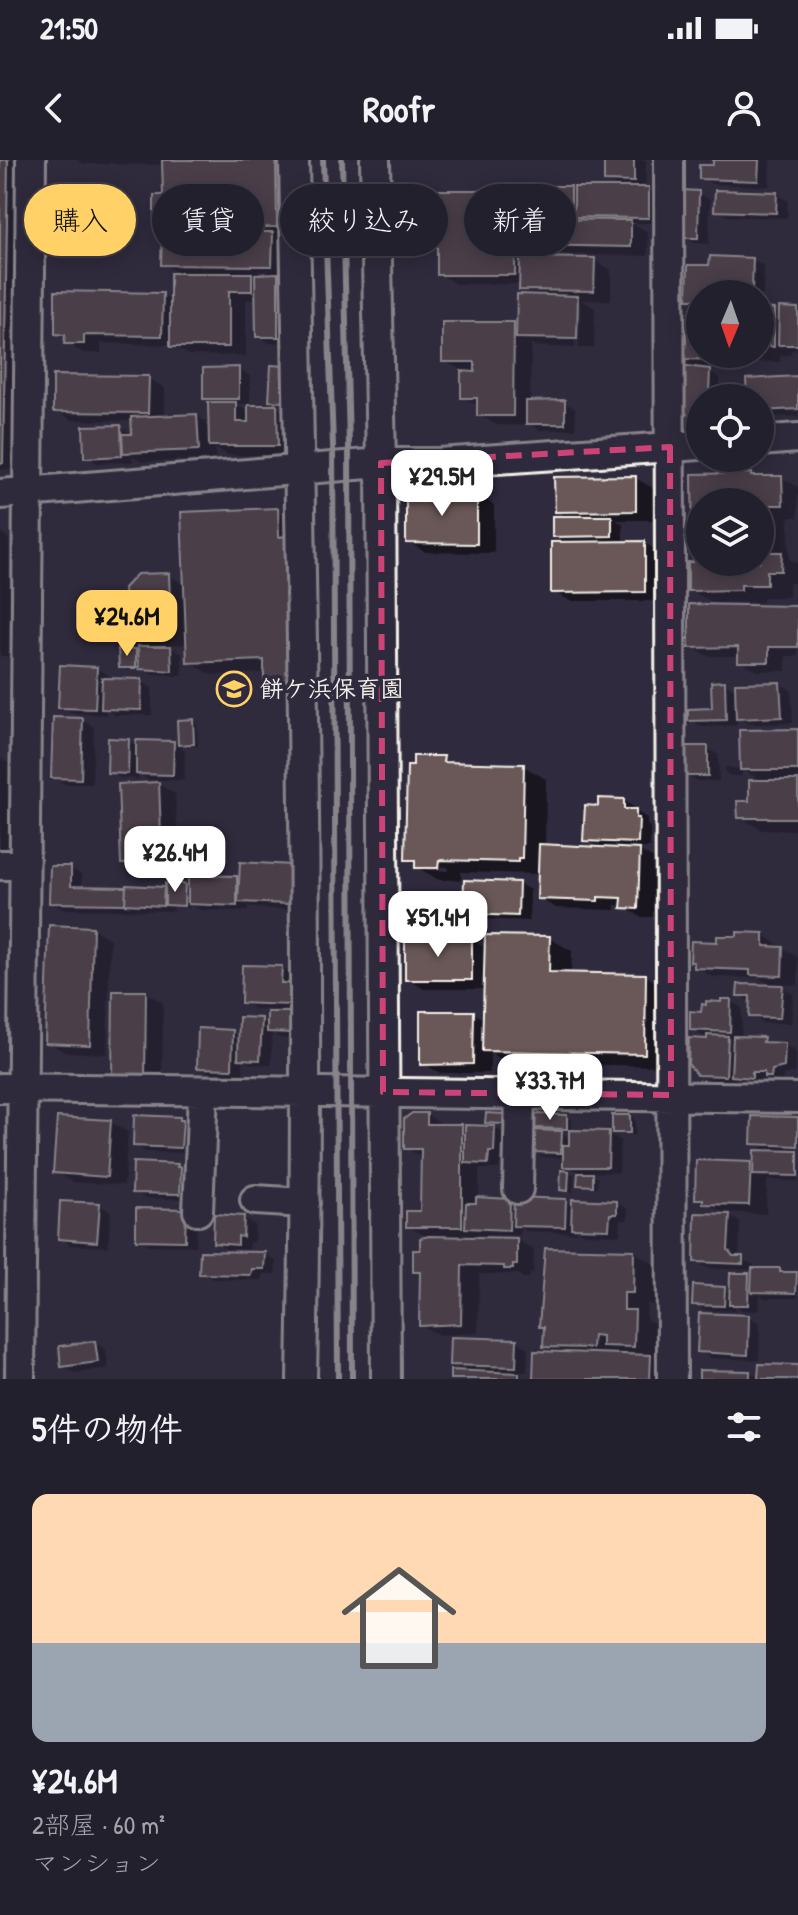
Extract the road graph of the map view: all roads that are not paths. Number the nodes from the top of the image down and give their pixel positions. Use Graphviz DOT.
graph roads {
  1 [pos="31,160"];
  2 [pos="294,160"];
  3 [pos="375,160"];
  4 [pos="669,160"];
  5 [pos="798,438"];
  6 [pos="774,440"];
  7 [pos="686,446"];
  8 [pos="670,447"];
  9 [pos="381,463"];
  10 [pos="300,472"];
  11 [pos="29,492"];
  12 [pos="0,494"];
  13 [pos="12,865"];
  14 [pos="11,1088"];
  15 [pos="203,1091"];
  16 [pos="383,1092"];
  17 [pos="307,1093"];
  18 [pos="520,1093"];
  19 [pos="671,1095"];
  20 [pos="798,1098"];
  21 [pos="518,1189"];
  22 [pos="255,1200"];
  23 [pos="305,1203"];
  24 [pos="198,1211"];
  25 [pos="20,1379"];
  26 [pos="302,1379"];
  27 [pos="386,1379"];
  28 [pos="672,1379"];
  1 -- 11 [label="street"];
  2 -- 10 [label="street"];
  3 -- 9 [label="street"];
  4 -- 8 [label="street"];
  5 -- 6 [label="street"];
  7 -- 8 [label="street"];
  8 -- 9 [label="street"];
  8 -- 19 [label="street"];
  9 -- 10 [label="street"];
  9 -- 16 [label="street"];
  10 -- 11 [label="street"];
  10 -- 17 [label="street"];
  11 -- 12 [label="street"];
  11 -- 13 [label="street"];
  13 -- 14 [label="street"];
  14 -- 15 [label="street"];
  14 -- 25 [label="street"];
  15 -- 17 [label="street"];
  15 -- 24 [label="street"];
  16 -- 17 [label="street"];
  16 -- 18 [label="street"];
  16 -- 27 [label="street"];
  17 -- 23 [label="street"];
  18 -- 19 [label="street"];
  18 -- 21 [label="street"];
  19 -- 20 [label="street"];
  19 -- 28 [label="street"];
  22 -- 23 [label="street"];
  23 -- 26 [label="street"];
}
